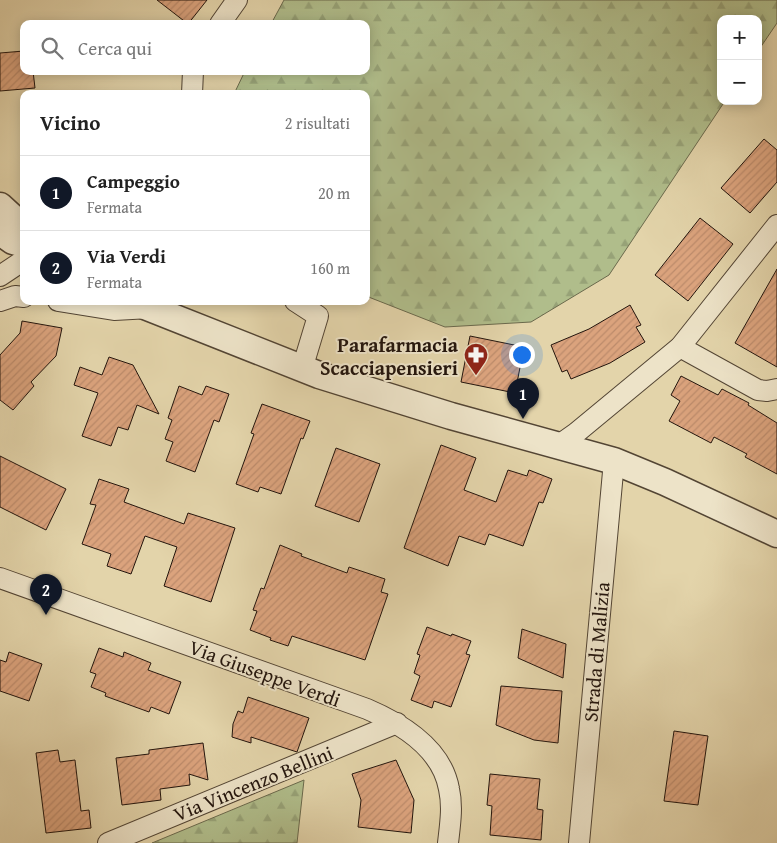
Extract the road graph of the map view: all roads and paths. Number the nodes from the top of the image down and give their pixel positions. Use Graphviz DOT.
graph roads {
  1 [pos="237,0"];
  2 [pos="223,20"];
  3 [pos="193,75"];
  4 [pos="192,90"];
  5 [pos="0,206"];
  6 [pos="20,224"];
  7 [pos="777,225"];
  8 [pos="0,232"];
  9 [pos="20,243"];
  10 [pos="20,263"];
  11 [pos="0,276"];
  12 [pos="83,305"];
  13 [pos="141,305"];
  14 [pos="302,305"];
  15 [pos="680,346"];
  16 [pos="302,369"];
  17 [pos="777,389"];
  18 [pos="559,445"];
  19 [pos="614,461"];
  20 [pos="777,534"];
  21 [pos="0,578"];
  22 [pos="397,723"];
  23 [pos="108,843"];
  24 [pos="448,843"];
  25 [pos="579,843"];
  1 -- 2 [label="street"];
  3 -- 4 [label="street"];
  5 -- 6 [label="street"];
  7 -- 15 [label="street"];
  8 -- 9 [label="street"];
  10 -- 11 [label="street"];
  12 -- 13 [label="street"];
  13 -- 16 [label="street"];
  14 -- 16 [label="street"];
  15 -- 17 [label="street"];
  15 -- 18 [label="street"];
  16 -- 18 [label="street"];
  18 -- 19 [label="street"];
  19 -- 20 [label="street"];
  19 -- 25 [label="street, Strada di Malizia"];
  21 -- 22 [label="street, Via Giuseppe Verdi"];
  22 -- 23 [label="street, Via Vincenzo Bellini"];
  22 -- 24 [label="street, Via Giuseppe Verdi"];
}
